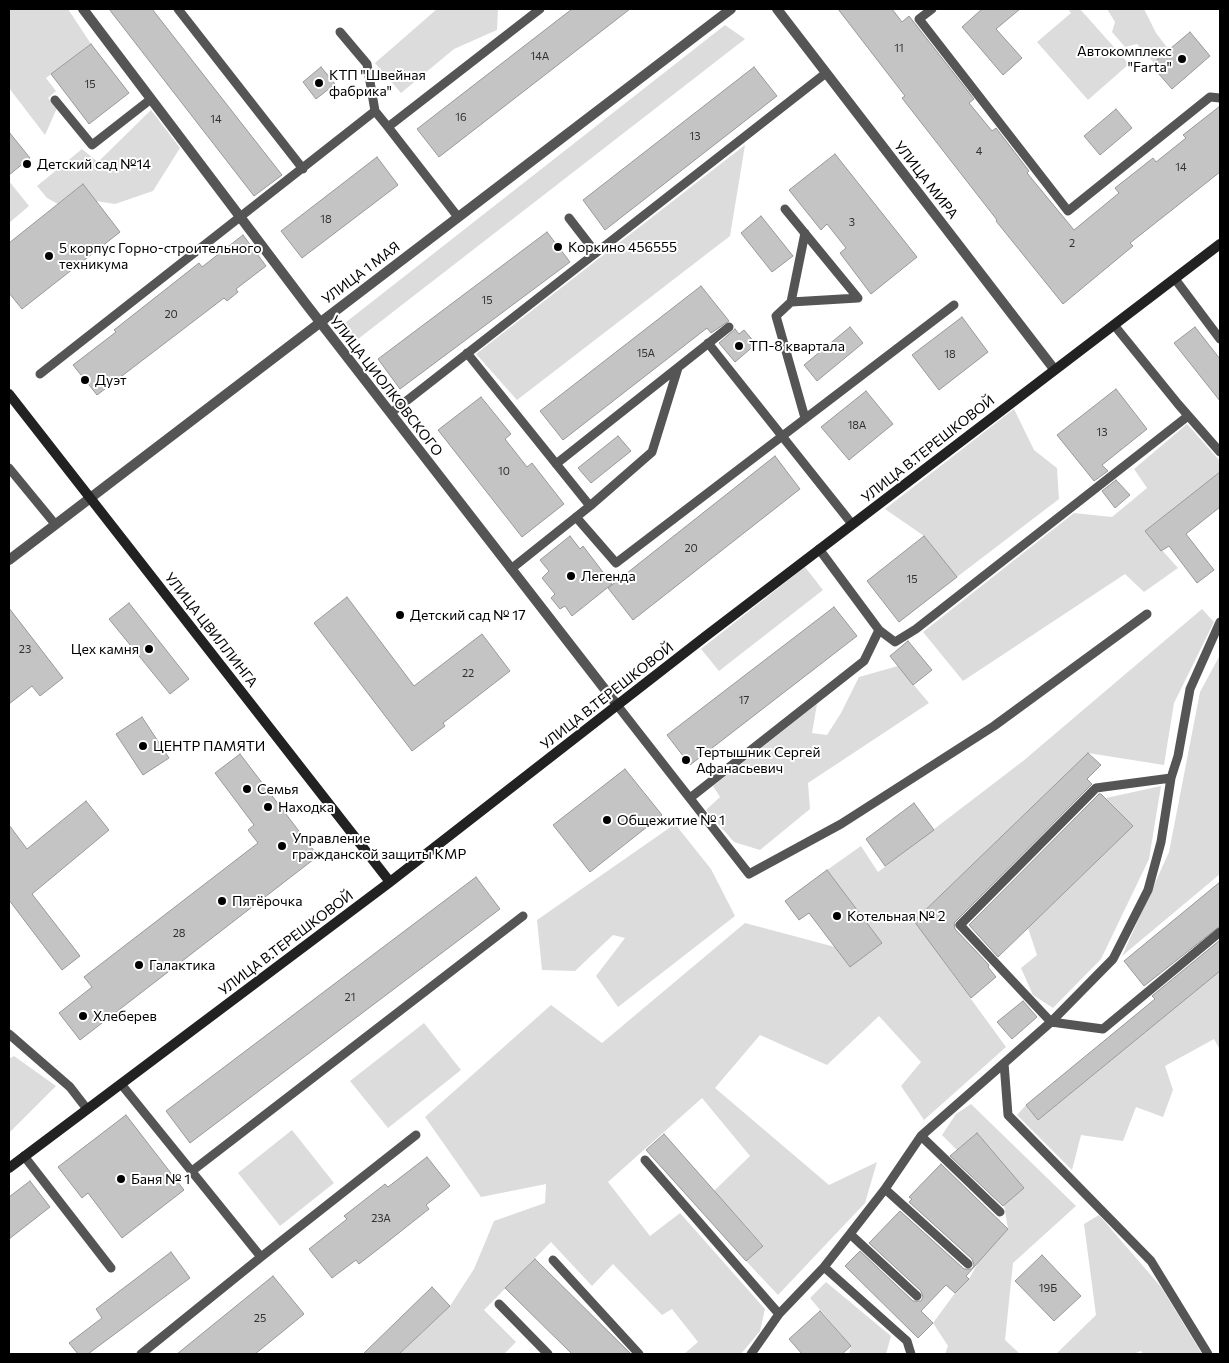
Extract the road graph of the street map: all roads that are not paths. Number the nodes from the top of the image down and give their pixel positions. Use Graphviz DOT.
graph roads {
  1 [pos="83,9"];
  2 [pos="178,9"];
  3 [pos="540,9"];
  4 [pos="731,9"];
  5 [pos="777,9"];
  6 [pos="932,9"];
  7 [pos="340,32"];
  8 [pos="826,73"];
  9 [pos="1220,98"];
  10 [pos="151,99"];
  11 [pos="55,100"];
  12 [pos="375,111"];
  13 [pos="388,127"];
  14 [pos="302,169"];
  15 [pos="785,209"];
  16 [pos="458,217"];
  17 [pos="241,218"];
  18 [pos="569,218"];
  19 [pos="805,233"];
  20 [pos="1220,244"];
  21 [pos="596,253"];
  22 [pos="1175,279"];
  23 [pos="791,302"];
  24 [pos="954,305"];
  25 [pos="320,322"];
  26 [pos="1114,324"];
  27 [pos="729,327"];
  28 [pos="1220,339"];
  29 [pos="708,343"];
  30 [pos="467,353"];
  31 [pos="678,368"];
  32 [pos="1054,369"];
  33 [pos="40,374"];
  34 [pos="9,394"];
  35 [pos="391,413"];
  36 [pos="1188,416"];
  37 [pos="806,418"];
  38 [pos="783,435"];
  39 [pos="1220,452"];
  40 [pos="556,464"];
  41 [pos="9,468"];
  42 [pos="90,497"];
  43 [pos="590,506"];
  44 [pos="576,517"];
  45 [pos="55,524"];
  46 [pos="852,524"];
  47 [pos="819,549"];
  48 [pos="9,560"];
  49 [pos="511,569"];
  50 [pos="1147,614"];
  51 [pos="1220,622"];
  52 [pos="880,630"];
  53 [pos="617,705"];
  54 [pos="1171,778"];
  55 [pos="690,798"];
  56 [pos="390,882"];
  57 [pos="523,916"];
  58 [pos="1220,932"];
  59 [pos="1051,1022"];
  60 [pos="9,1034"];
  61 [pos="1004,1063"];
  62 [pos="121,1084"];
  63 [pos="87,1109"];
  64 [pos="416,1135"];
  65 [pos="921,1136"];
  66 [pos="24,1156"];
  67 [pos="645,1160"];
  68 [pos="9,1168"];
  69 [pos="192,1171"];
  70 [pos="884,1189"];
  71 [pos="1000,1212"];
  72 [pos="850,1234"];
  73 [pos="261,1256"];
  74 [pos="553,1260"];
  75 [pos="968,1264"];
  76 [pos="824,1267"];
  77 [pos="111,1268"];
  78 [pos="917,1296"];
  79 [pos="500,1304"];
  80 [pos="779,1314"];
  81 [pos="141,1354"];
  82 [pos="548,1354"];
  83 [pos="639,1354"];
  84 [pos="751,1354"];
  85 [pos="911,1354"];
  86 [pos="1208,1354"];
  1 -- 10 [label="street, УЛИЦА ЦИОЛКОВСКОГО"];
  2 -- 14 [label="lane"];
  3 -- 13 [label="lane"];
  4 -- 16 [label="street, УЛИЦА 1 МАЯ"];
  5 -- 8 [label="street, УЛИЦА МИРА"];
  6 -- 9 [label="lane"];
  7 -- 12 [label="lane"];
  8 -- 21 [label="lane"];
  8 -- 32 [label="street, УЛИЦА МИРА"];
  10 -- 11 [label="lane"];
  10 -- 17 [label="street, УЛИЦА ЦИОЛКОВСКОГО"];
  12 -- 13 [label="lane"];
  12 -- 14 [label="lane"];
  13 -- 16 [label="lane"];
  14 -- 17 [label="lane"];
  15 -- 19 [label="lane"];
  16 -- 25 [label="street, УЛИЦА 1 МАЯ"];
  17 -- 25 [label="street, УЛИЦА ЦИОЛКОВСКОГО"];
  17 -- 33 [label="lane"];
  18 -- 21 [label="lane"];
  19 -- 23 [label="lane"];
  19 -- 23 [label="lane"];
  20 -- 22 [label="main road, УЛИЦА В.ТЕРЕШКОВОЙ"];
  21 -- 30 [label="lane"];
  22 -- 26 [label="main road, УЛИЦА В.ТЕРЕШКОВОЙ"];
  22 -- 28 [label="lane"];
  23 -- 37 [label="lane"];
  24 -- 37 [label="lane"];
  25 -- 35 [label="street, УЛИЦА ЦИОЛКОВСКОГО"];
  25 -- 42 [label="street, УЛИЦА 1 МАЯ"];
  26 -- 32 [label="main road, УЛИЦА В.ТЕРЕШКОВОЙ"];
  26 -- 36 [label="lane"];
  27 -- 29 [label="lane"];
  29 -- 31 [label="lane"];
  29 -- 38 [label="lane"];
  30 -- 35 [label="lane"];
  30 -- 40 [label="lane"];
  31 -- 40 [label="lane"];
  31 -- 43 [label="lane"];
  32 -- 46 [label="main road, УЛИЦА В.ТЕРЕШКОВОЙ"];
  34 -- 42 [label="main road, УЛИЦА ЦВИЛЛИНГА"];
  35 -- 49 [label="street, УЛИЦА ЦИОЛКОВСКОГО"];
  36 -- 39 [label="lane"];
  36 -- 52 [label="lane"];
  37 -- 38 [label="lane"];
  38 -- 44 [label="lane"];
  38 -- 46 [label="lane"];
  40 -- 43 [label="lane"];
  41 -- 45 [label="lane"];
  42 -- 45 [label="street, УЛИЦА 1 МАЯ"];
  42 -- 56 [label="main road, УЛИЦА ЦВИЛЛИНГА"];
  43 -- 44 [label="lane"];
  44 -- 49 [label="lane"];
  45 -- 48 [label="street, УЛИЦА 1 МАЯ"];
  46 -- 47 [label="main road, УЛИЦА В.ТЕРЕШКОВОЙ"];
  47 -- 52 [label="lane"];
  47 -- 53 [label="main road, УЛИЦА В.ТЕРЕШКОВОЙ"];
  49 -- 53 [label="street, УЛИЦА ЦИОЛКОВСКОГО"];
  50 -- 55 [label="lane"];
  51 -- 54 [label="lane"];
  52 -- 55 [label="lane"];
  53 -- 55 [label="lane"];
  53 -- 56 [label="main road, УЛИЦА В.ТЕРЕШКОВОЙ"];
  54 -- 59 [label="lane"];
  54 -- 59 [label="lane"];
  56 -- 62 [label="main road, УЛИЦА В.ТЕРЕШКОВОЙ"];
  57 -- 69 [label="lane"];
  58 -- 59 [label="lane"];
  59 -- 61 [label="lane"];
  60 -- 63 [label="lane"];
  61 -- 65 [label="lane"];
  61 -- 86 [label="lane"];
  62 -- 63 [label="main road, УЛИЦА В.ТЕРЕШКОВОЙ"];
  62 -- 69 [label="lane"];
  63 -- 66 [label="main road, УЛИЦА В.ТЕРЕШКОВОЙ"];
  64 -- 73 [label="lane"];
  65 -- 70 [label="lane"];
  65 -- 71 [label="lane"];
  66 -- 68 [label="main road, УЛИЦА В.ТЕРЕШКОВОЙ"];
  66 -- 77 [label="lane"];
  67 -- 80 [label="lane"];
  69 -- 73 [label="lane"];
  70 -- 72 [label="lane"];
  70 -- 75 [label="lane"];
  72 -- 76 [label="lane"];
  72 -- 78 [label="lane"];
  73 -- 81 [label="lane"];
  74 -- 83 [label="lane"];
  76 -- 80 [label="lane"];
  76 -- 85 [label="lane"];
  79 -- 82 [label="lane"];
  80 -- 84 [label="lane"];
}
